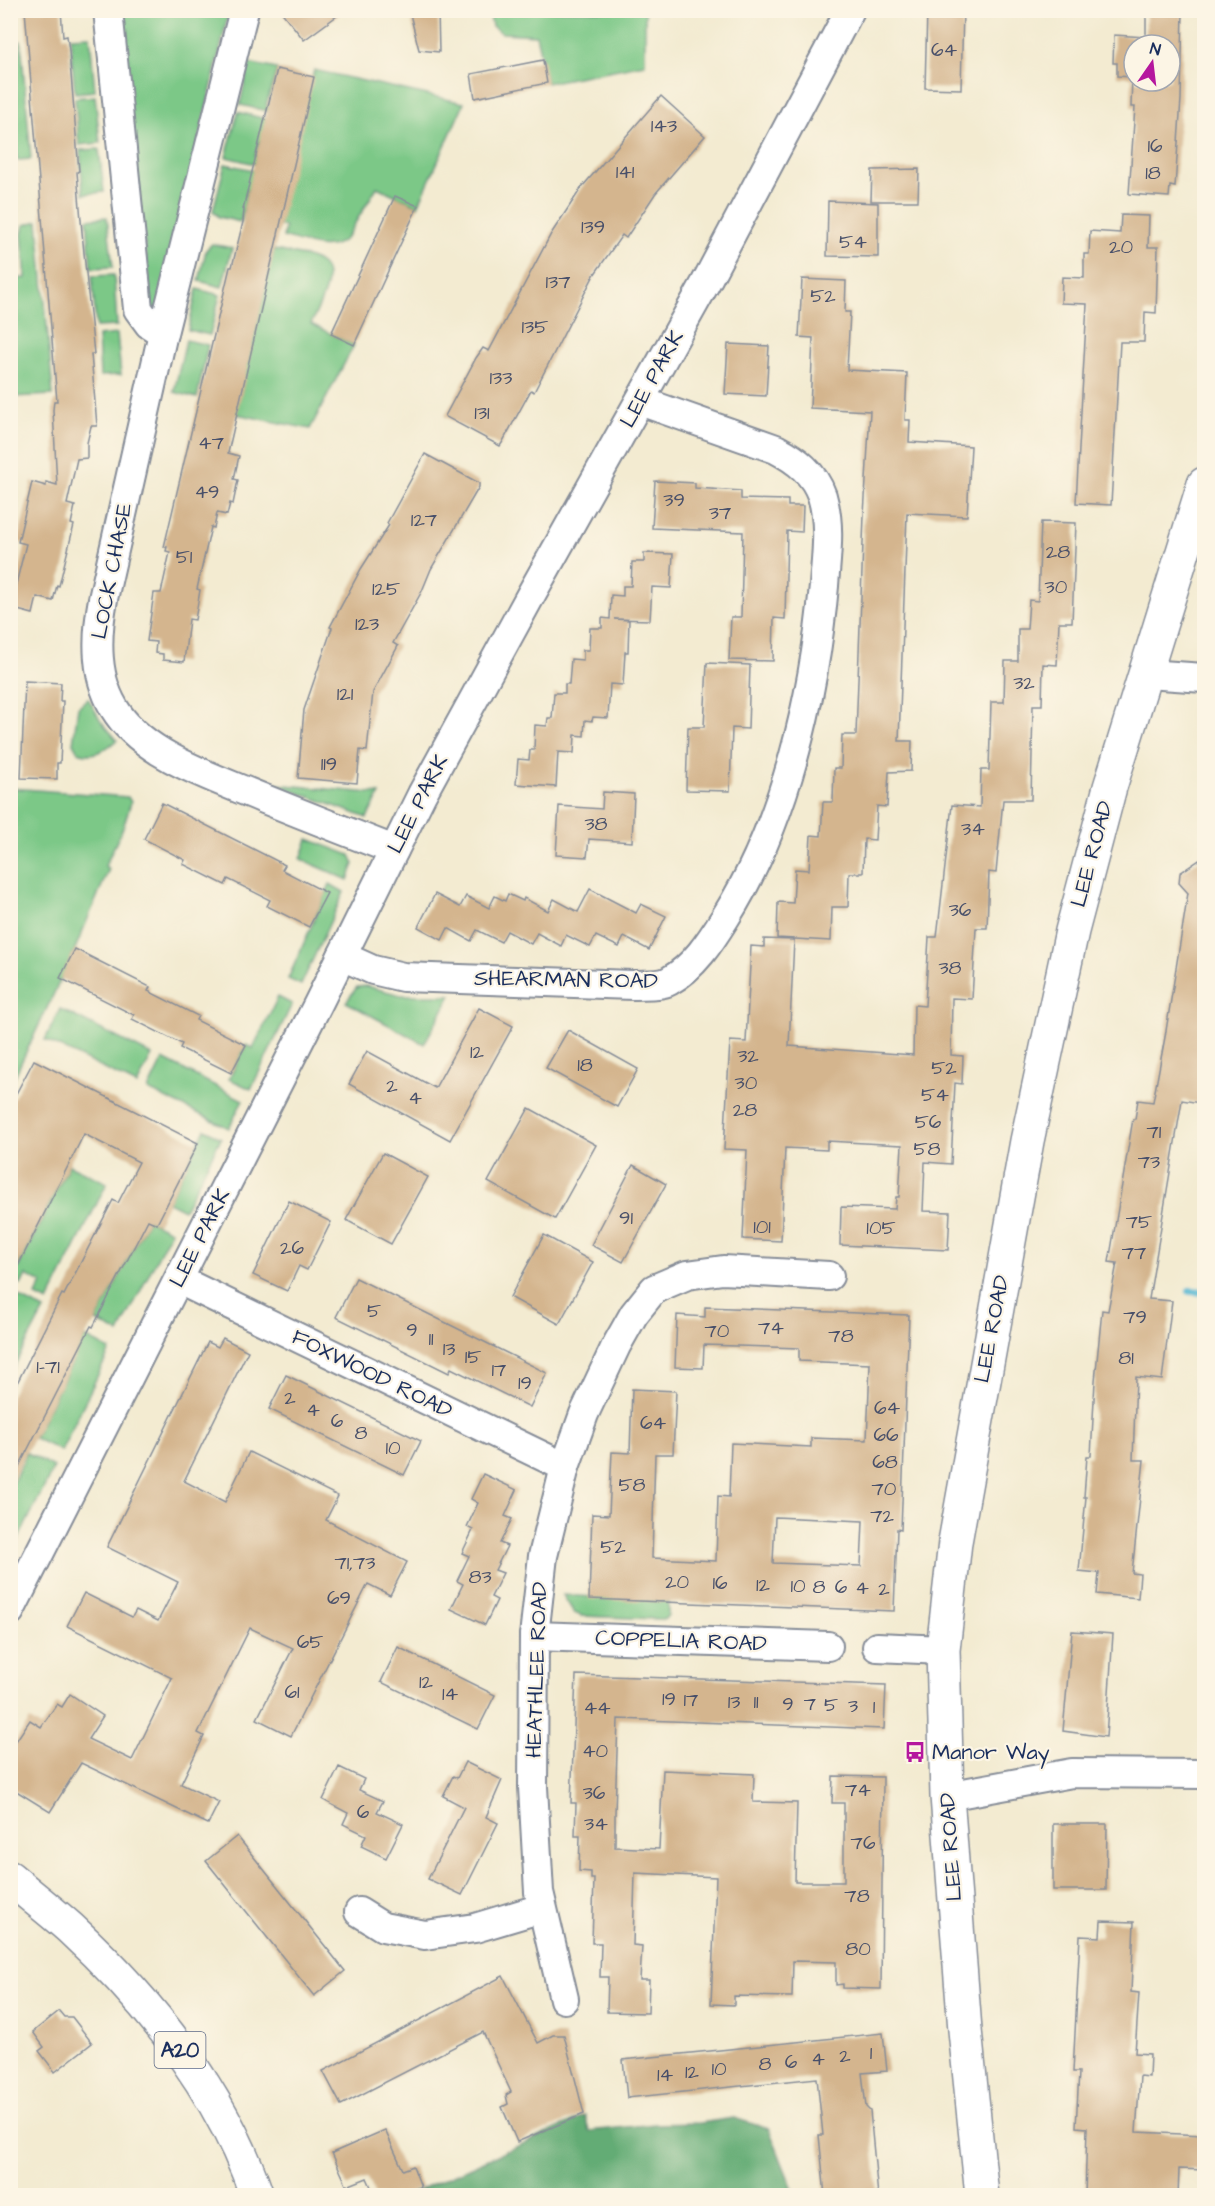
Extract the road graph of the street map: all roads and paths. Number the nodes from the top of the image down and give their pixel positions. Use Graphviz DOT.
graph roads {
  1 [pos="108,10"];
  2 [pos="244,10"];
  3 [pos="850,10"];
  4 [pos="163,333"];
  5 [pos="640,401"];
  6 [pos="1204,484"];
  7 [pos="1147,674"];
  8 [pos="1204,678"];
  9 [pos="394,850"];
  10 [pos="342,957"];
  11 [pos="829,1275"];
  12 [pos="179,1280"];
  13 [pos="565,1467"];
  14 [pos="10,1611"];
  15 [pos="534,1636"];
  16 [pos="828,1646"];
  17 [pos="877,1647"];
  18 [pos="943,1650"];
  19 [pos="1204,1774"];
  20 [pos="947,1796"];
  21 [pos="10,1878"];
  22 [pos="542,1908"];
  23 [pos="359,1912"];
  24 [pos="564,1999"];
  25 [pos="257,2196"];
  26 [pos="982,2196"];
  1 -- 4 [label="street"];
  2 -- 4 [label="street, LOCK CHASE"];
  3 -- 5 [label="street, LEE PARK"];
  4 -- 9 [label="street, LOCK CHASE"];
  5 -- 9 [label="street, LEE PARK"];
  5 -- 10 [label="street, SHEARMAN ROAD"];
  6 -- 7 [label="main road, LEE ROAD"];
  7 -- 8 [label="street"];
  7 -- 18 [label="main road, LEE ROAD"];
  9 -- 10 [label="street, LEE PARK"];
  10 -- 12 [label="street, LEE PARK"];
  11 -- 13 [label="street, HEATHLEE ROAD"];
  12 -- 13 [label="street, FOXWOOD ROAD"];
  12 -- 14 [label="street, LEE PARK"];
  13 -- 15 [label="street, HEATHLEE ROAD"];
  15 -- 16 [label="street, COPPELIA ROAD"];
  15 -- 22 [label="street, HEATHLEE ROAD"];
  17 -- 18 [label="street"];
  18 -- 20 [label="main road, LEE ROAD"];
  19 -- 20 [label="street"];
  20 -- 26 [label="main road, LEE ROAD"];
  21 -- 25 [label="main road, A20"];
  22 -- 23 [label="street"];
  22 -- 24 [label="street, HEATHLEE ROAD"];
}
